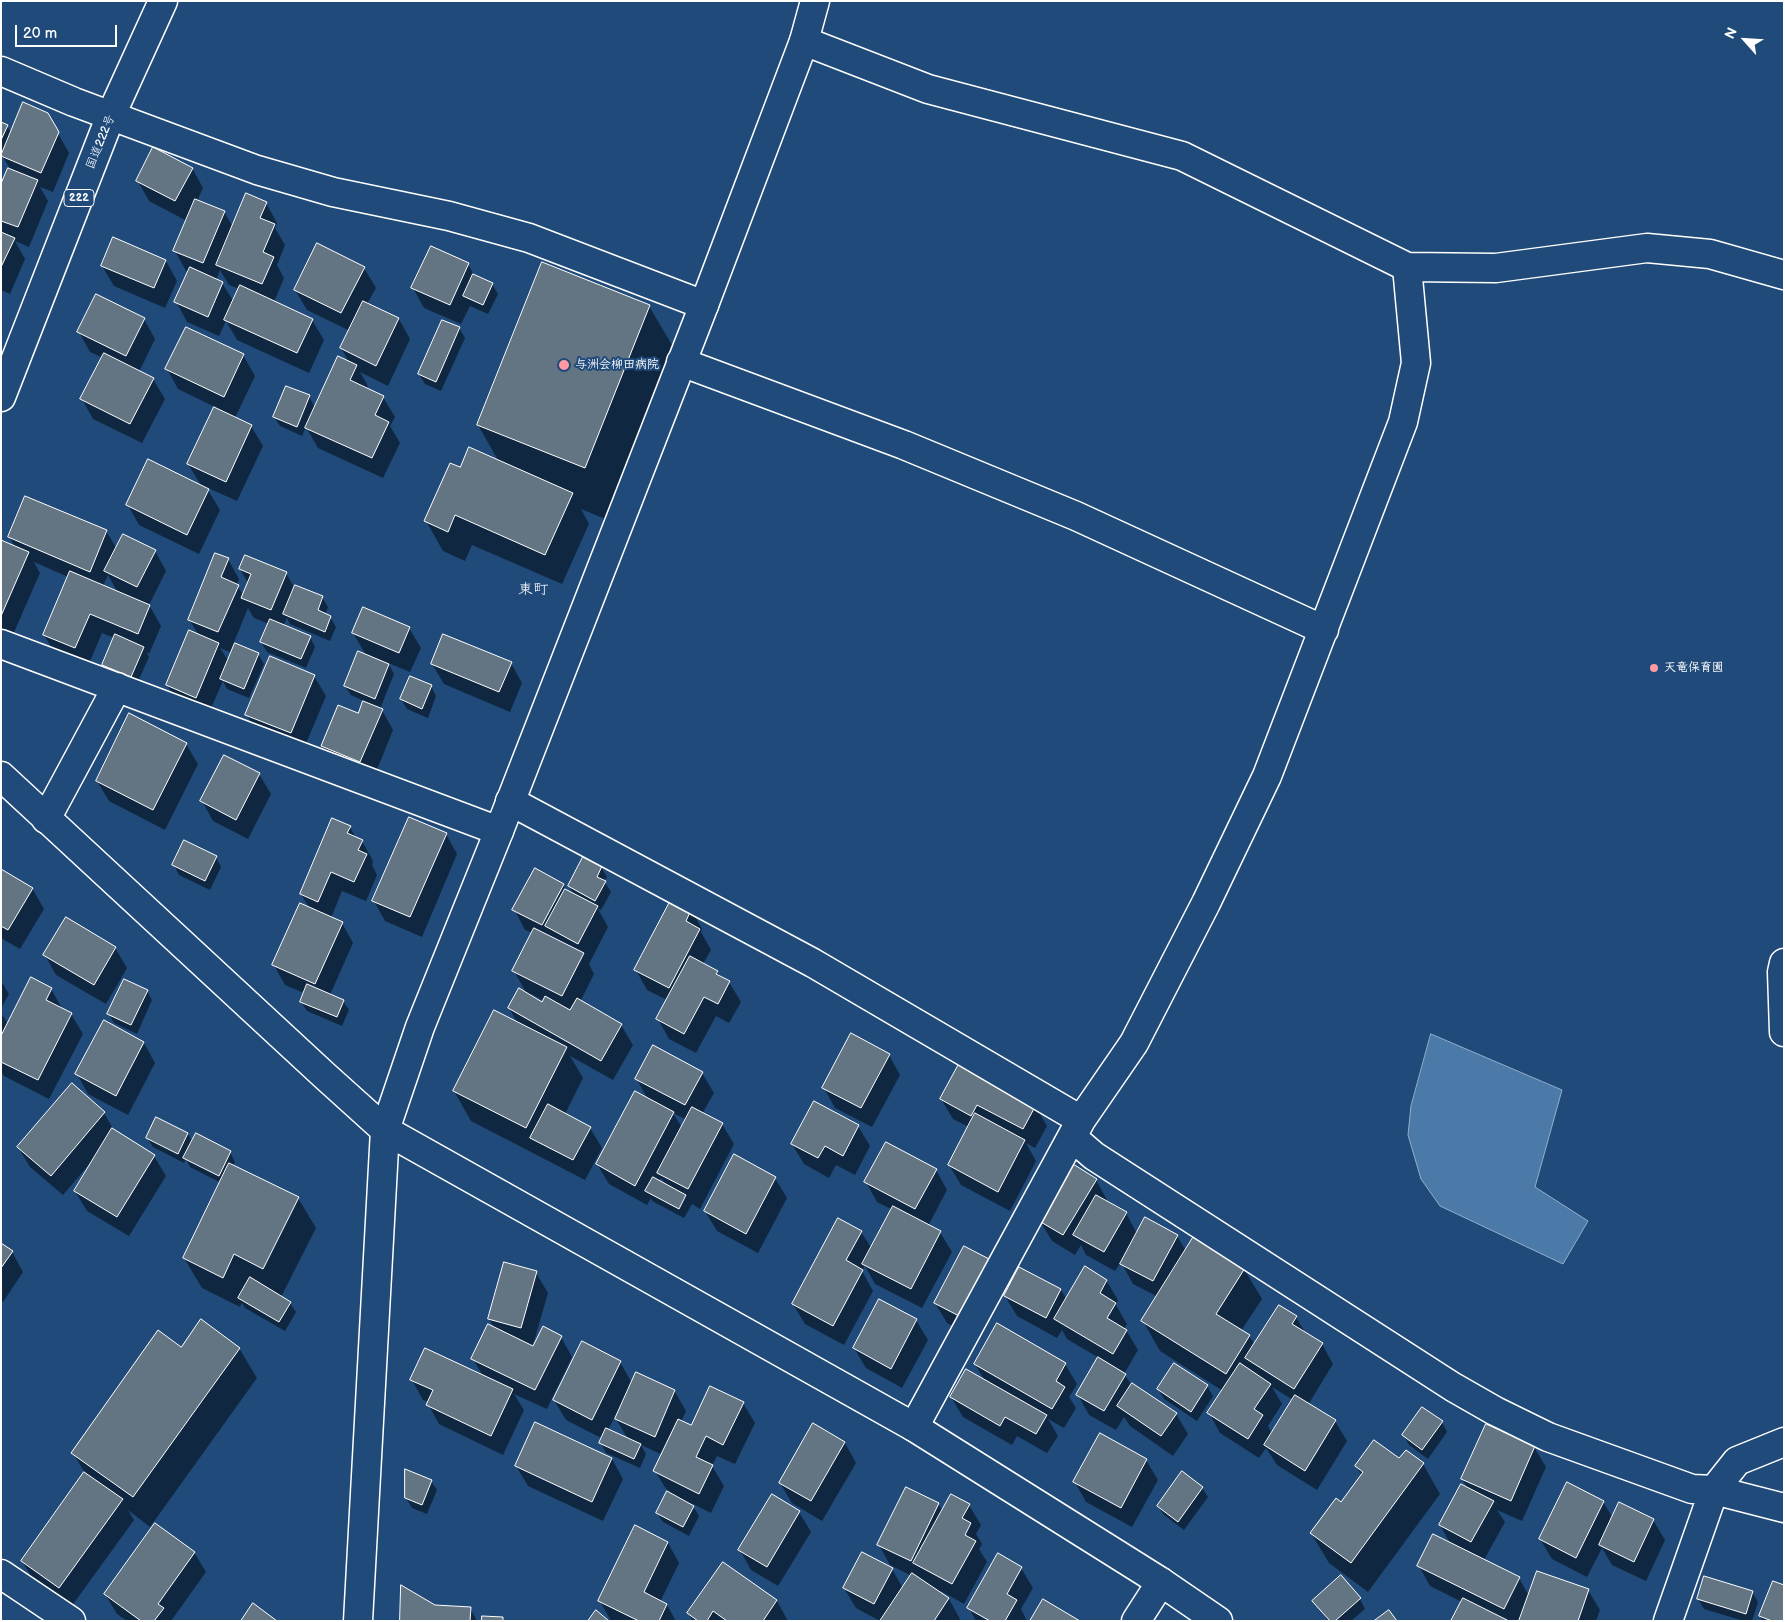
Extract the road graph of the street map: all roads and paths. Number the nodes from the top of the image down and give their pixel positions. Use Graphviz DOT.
graph roads {
  1 [pos="164,1"];
  2 [pos="815,1"];
  3 [pos="804,41"];
  4 [pos="1,70"];
  5 [pos="111,115"];
  6 [pos="1407,267"];
  7 [pos="1784,275"];
  8 [pos="704,305"];
  9 [pos="681,362"];
  10 [pos="1,397"];
  11 [pos="1324,630"];
  12 [pos="1,644"];
  13 [pos="117,687"];
  14 [pos="1,776"];
  15 [pos="510,800"];
  16 [pos="46,819"];
  17 [pos="499,830"];
  18 [pos="1784,964"];
  19 [pos="1784,1032"];
  20 [pos="1076,1128"];
  21 [pos="385,1130"];
  22 [pos="914,1427"];
  23 [pos="1784,1442"];
  24 [pos="1714,1490"];
  25 [pos="1784,1508"];
  26 [pos="1,1574"];
  27 [pos="1161,1582"];
  28 [pos="72,1621"];
  29 [pos="358,1621"];
  30 [pos="1136,1621"];
  31 [pos="1218,1621"];
  32 [pos="1668,1621"];
  1 -- 5 [label="main road, 国道222号 / 222"];
  2 -- 3 [label="main road"];
  3 -- 6 [label="main road"];
  3 -- 8 [label="main road"];
  4 -- 5 [label="main road"];
  5 -- 8 [label="main road"];
  5 -- 10 [label="main road, 国道222号 / 222"];
  6 -- 7 [label="main road"];
  6 -- 11 [label="main road"];
  8 -- 9 [label="main road"];
  9 -- 11 [label="main road"];
  9 -- 15 [label="main road"];
  11 -- 20 [label="main road"];
  12 -- 13 [label="main road"];
  13 -- 16 [label="main road"];
  13 -- 17 [label="main road"];
  14 -- 16 [label="main road"];
  15 -- 17 [label="main road"];
  15 -- 20 [label="main road"];
  16 -- 21 [label="main road"];
  17 -- 21 [label="main road"];
  18 -- 19 [label="main road"];
  20 -- 22 [label="main road"];
  20 -- 24 [label="main road"];
  21 -- 22 [label="main road"];
  21 -- 29 [label="main road"];
  22 -- 27 [label="main road"];
  23 -- 24 [label="main road"];
  24 -- 25 [label="main road"];
  24 -- 32 [label="main road"];
  26 -- 28 [label="main road"];
  27 -- 30 [label="main road"];
  27 -- 31 [label="main road"];
}
